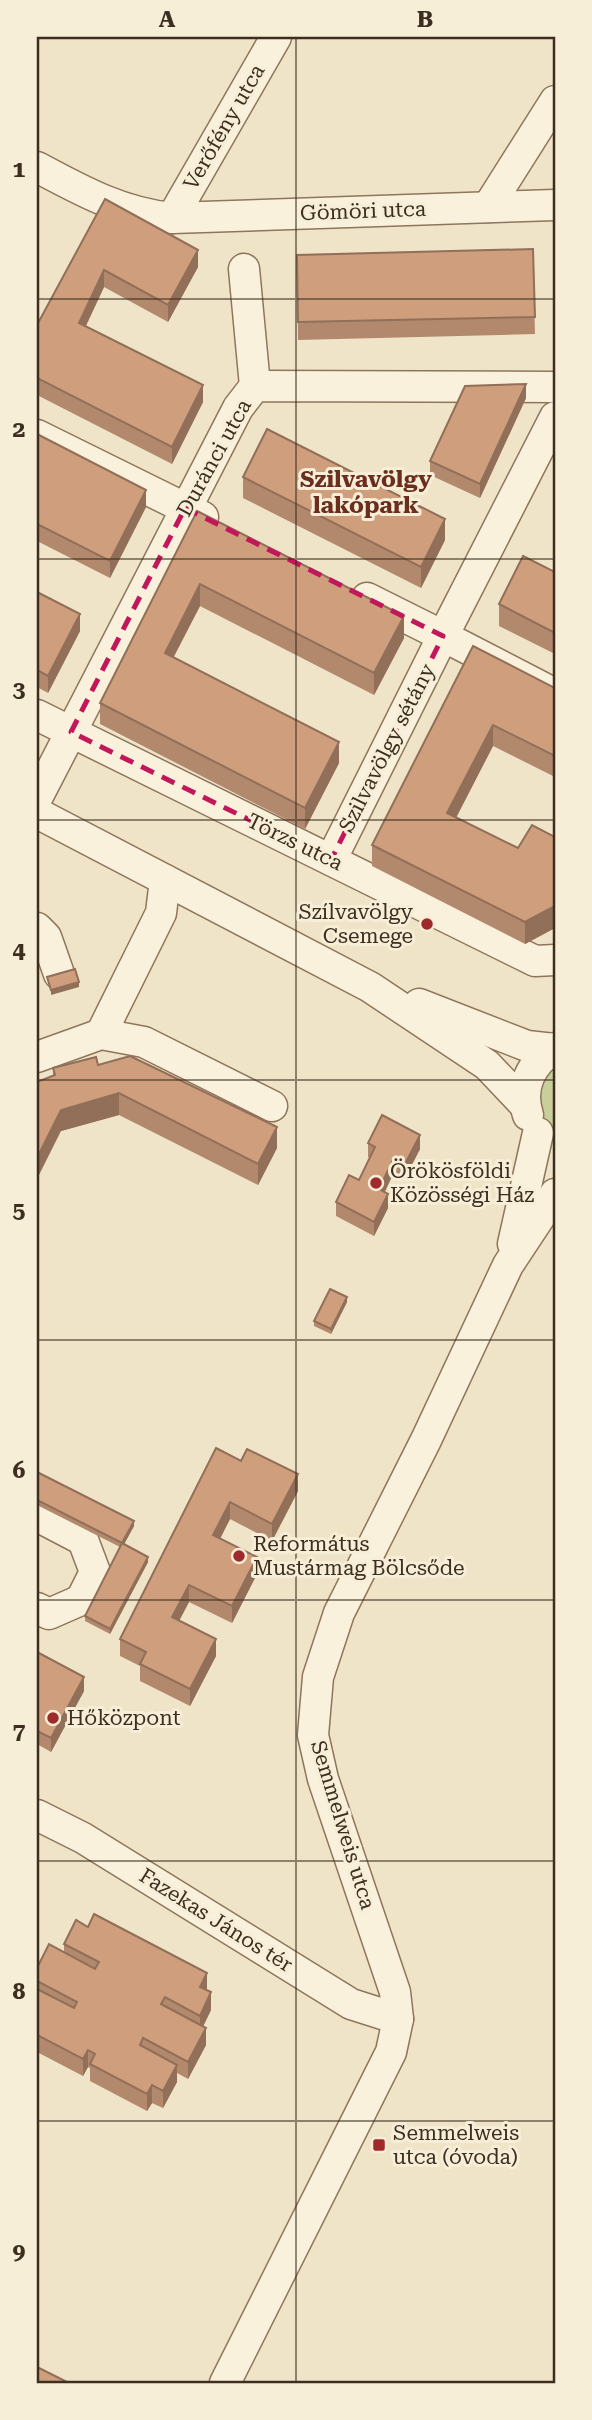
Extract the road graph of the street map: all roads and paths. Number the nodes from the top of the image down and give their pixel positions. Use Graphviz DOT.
graph roads {
  1 [pos="276,37"];
  2 [pos="555,101"];
  3 [pos="37,167"];
  4 [pos="555,205"];
  5 [pos="488,206"];
  6 [pos="172,218"];
  7 [pos="244,269"];
  8 [pos="255,386"];
  9 [pos="555,387"];
  10 [pos="555,417"];
  11 [pos="37,435"];
  12 [pos="185,508"];
  13 [pos="222,527"];
  14 [pos="345,587"];
  15 [pos="443,636"];
  16 [pos="555,694"];
  17 [pos="37,715"];
  18 [pos="71,732"];
  19 [pos="37,798"];
  20 [pos="37,813"];
  21 [pos="331,860"];
  22 [pos="165,880"];
  23 [pos="37,928"];
  24 [pos="555,960"];
  25 [pos="59,974"];
  26 [pos="370,987"];
  27 [pos="101,1034"];
  28 [pos="555,1048"];
  29 [pos="37,1057"];
  30 [pos="525,1105"];
  31 [pos="272,1106"];
  32 [pos="547,1139"];
  33 [pos="555,1194"];
  34 [pos="508,1265"];
  35 [pos="37,1516"];
  36 [pos="37,1608"];
  37 [pos="37,1815"];
  38 [pos="398,2019"];
  39 [pos="225,2383"];
  1 -- 6 [label="street, Verőfény utca"];
  2 -- 5 [label="street"];
  3 -- 6 [label="street, Gömöri utca"];
  4 -- 5 [label="street, Gömöri utca"];
  5 -- 6 [label="street, Gömöri utca"];
  7 -- 8 [label="street"];
  8 -- 9 [label="street, Duránci utca"];
  8 -- 12 [label="street, Duránci utca"];
  10 -- 15 [label="street, Szilvavölgy sétány"];
  11 -- 12 [label="street"];
  12 -- 13 [label="street"];
  12 -- 18 [label="street, Duránci utca"];
  14 -- 15 [label="street"];
  15 -- 16 [label="street"];
  15 -- 21 [label="street, Szilvavölgy sétány"];
  17 -- 18 [label="street, Törzs utca"];
  18 -- 19 [label="street, Duránci utca"];
  18 -- 21 [label="street, Törzs utca"];
  20 -- 22 [label="street"];
  21 -- 24 [label="street, Törzs utca"];
  22 -- 26 [label="street"];
  22 -- 27 [label="street"];
  23 -- 25 [label="street"];
  26 -- 28 [label="street"];
  26 -- 30 [label="street"];
  27 -- 29 [label="street"];
  27 -- 31 [label="street"];
  28 -- 30 [label="street"];
  30 -- 32 [label="street"];
  32 -- 34 [label="street, Semmelweis utca"];
  33 -- 34 [label="street, Semmelweis utca"];
  34 -- 38 [label="street, Semmelweis utca"];
  35 -- 36 [label="street"];
  37 -- 38 [label="street, Fazekas János tér"];
  38 -- 39 [label="street, Semmelweis utca"];
}
